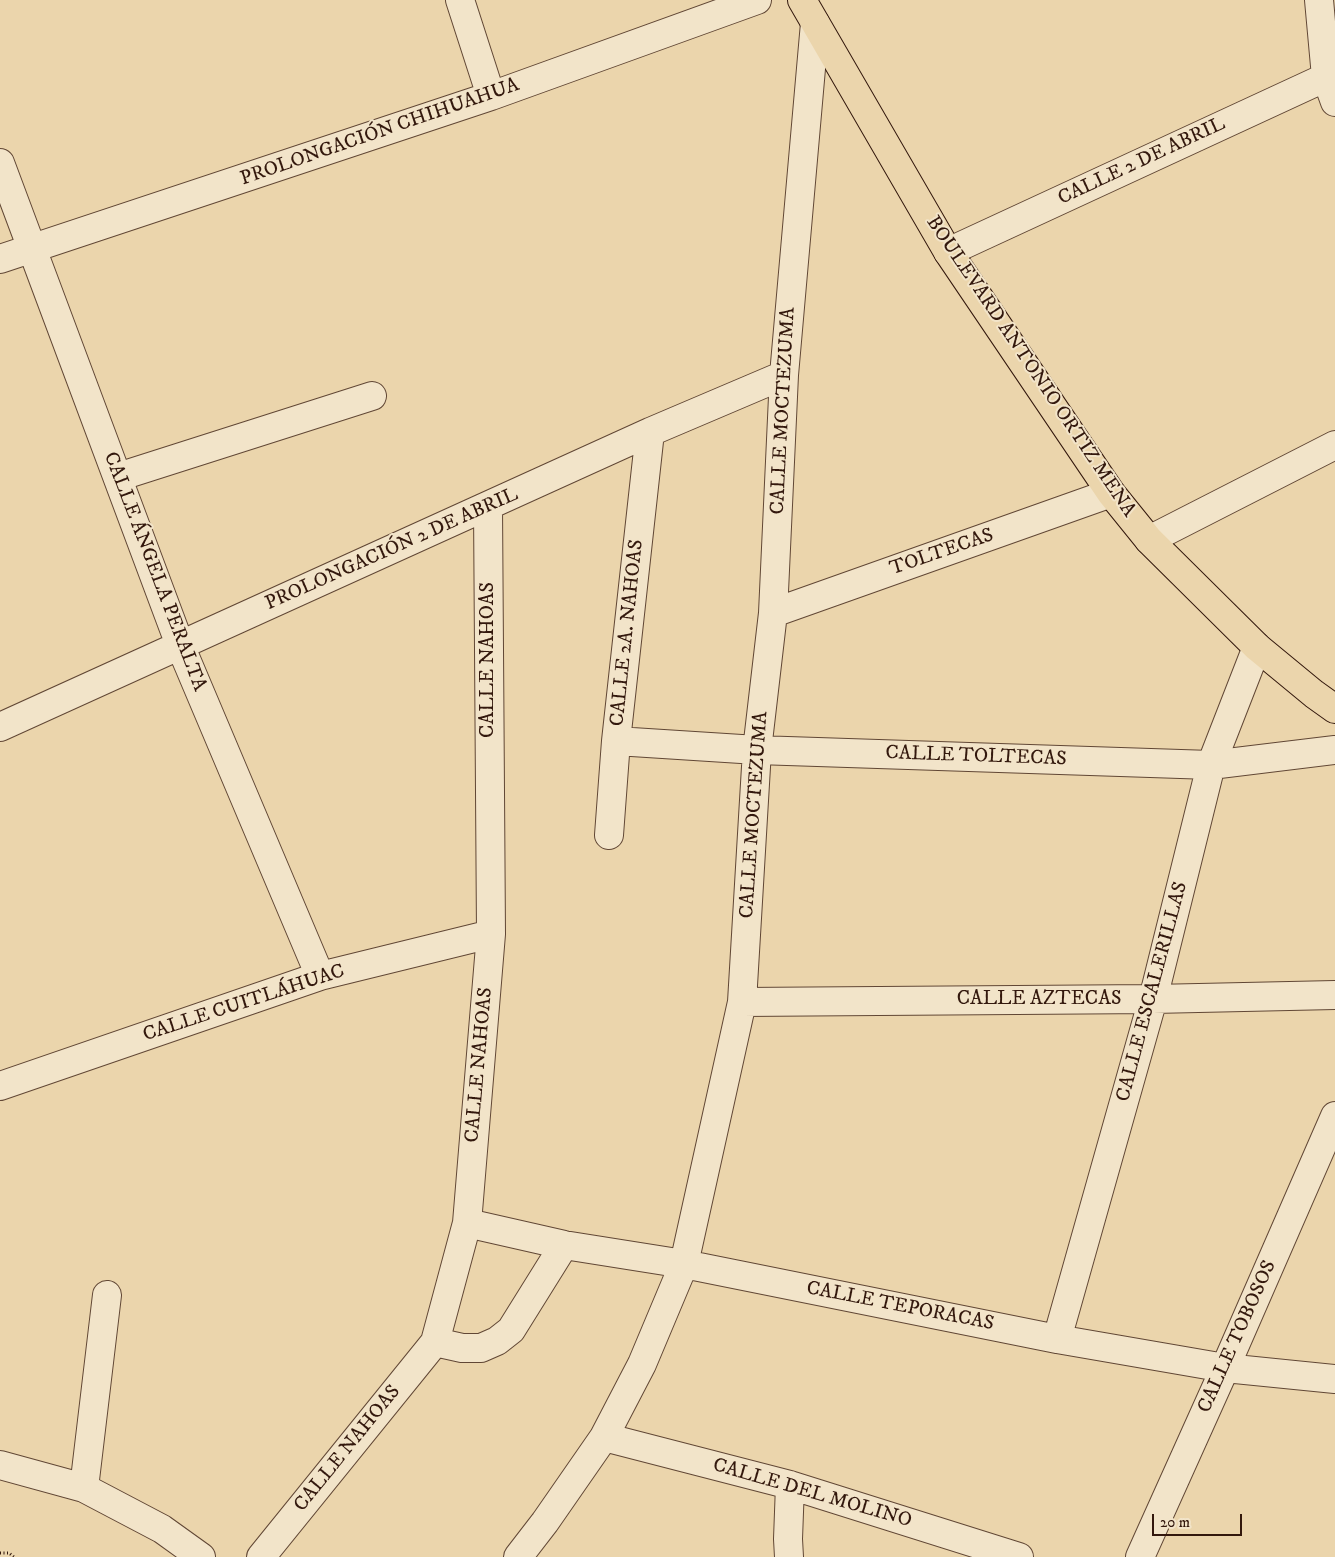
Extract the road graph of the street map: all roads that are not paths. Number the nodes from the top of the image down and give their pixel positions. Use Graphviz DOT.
graph roads {
  1 [pos="460,0"];
  2 [pos="757,0"];
  3 [pos="1319,0"];
  4 [pos="808,12"];
  5 [pos="1332,84"];
  6 [pos="491,96"];
  7 [pos="0,163"];
  8 [pos="32,248"];
  9 [pos="948,252"];
  10 [pos="0,259"];
  11 [pos="784,375"];
  12 [pos="372,396"];
  13 [pos="650,432"];
  14 [pos="1335,445"];
  15 [pos="118,477"];
  16 [pos="1111,494"];
  17 [pos="488,507"];
  18 [pos="1150,540"];
  19 [pos="773,613"];
  20 [pos="180,646"];
  21 [pos="1257,647"];
  22 [pos="1335,709"];
  23 [pos="0,728"];
  24 [pos="616,742"];
  25 [pos="757,750"];
  26 [pos="1335,750"];
  27 [pos="1211,765"];
  28 [pos="609,835"];
  29 [pos="490,934"];
  30 [pos="320,976"];
  31 [pos="1335,995"];
  32 [pos="1154,999"];
  33 [pos="742,1002"];
  34 [pos="0,1086"];
  35 [pos="1335,1116"];
  36 [pos="467,1223"];
  37 [pos="564,1246"];
  38 [pos="684,1264"];
  39 [pos="108,1295"];
  40 [pos="1057,1338"];
  41 [pos="435,1342"];
  42 [pos="1225,1368"];
  43 [pos="1335,1380"];
  44 [pos="604,1437"];
  45 [pos="0,1465"];
  46 [pos="790,1485"];
  47 [pos="84,1488"];
  48 [pos="200,1557"];
  49 [pos="261,1557"];
  50 [pos="518,1557"];
  51 [pos="789,1557"];
  52 [pos="1019,1557"];
  53 [pos="1140,1557"];
  1 -- 6 [label="street"];
  2 -- 6 [label="street, PROLONGACIÓN CHIHUAHUA"];
  3 -- 5 [label="street"];
  4 -- 9 [label="main road, BOULEVARD ANTONIO ORTIZ MENA"];
  4 -- 11 [label="street, CALLE MOCTEZUMA"];
  5 -- 9 [label="street, CALLE 2 DE ABRIL"];
  6 -- 8 [label="street, PROLONGACIÓN CHIHUAHUA"];
  7 -- 8 [label="street, CALLE ÁNGELA PERALTA"];
  8 -- 10 [label="street, PROLONGACIÓN CHIHUAHUA"];
  8 -- 15 [label="street, CALLE ÁNGELA PERALTA"];
  9 -- 16 [label="main road, BOULEVARD ANTONIO ORTIZ MENA"];
  11 -- 13 [label="street, PROLONGACIÓN 2 DE ABRIL"];
  11 -- 19 [label="street, CALLE MOCTEZUMA"];
  12 -- 15 [label="street"];
  13 -- 17 [label="street, PROLONGACIÓN 2 DE ABRIL"];
  13 -- 24 [label="street, CALLE 2A. NAHOAS"];
  14 -- 18 [label="street"];
  15 -- 20 [label="street, CALLE ÁNGELA PERALTA"];
  16 -- 18 [label="main road, BOULEVARD ANTONIO ORTIZ MENA"];
  16 -- 19 [label="street, TOLTECAS"];
  17 -- 20 [label="street, PROLONGACIÓN 2 DE ABRIL"];
  17 -- 29 [label="street, CALLE NAHOAS"];
  18 -- 21 [label="main road, BOULEVARD ANTONIO ORTIZ MENA"];
  19 -- 25 [label="street, CALLE MOCTEZUMA"];
  20 -- 23 [label="street, PROLONGACIÓN 2 DE ABRIL"];
  20 -- 30 [label="street, CALLE ÁNGELA PERALTA"];
  21 -- 22 [label="main road, BOULEVARD ANTONIO ORTIZ MENA"];
  21 -- 27 [label="street, CALLE ESCALERILLAS"];
  24 -- 25 [label="street, CALLE TOLTECAS"];
  24 -- 28 [label="street, CALLE 2A. NAHOAS"];
  25 -- 27 [label="street, CALLE TOLTECAS"];
  25 -- 33 [label="street, CALLE MOCTEZUMA"];
  26 -- 27 [label="street, CALLE TOLTECAS"];
  27 -- 32 [label="street, CALLE ESCALERILLAS"];
  29 -- 30 [label="street, CALLE CUITLÁHUAC"];
  29 -- 36 [label="street, CALLE NAHOAS"];
  30 -- 34 [label="street, CALLE CUITLÁHUAC"];
  31 -- 32 [label="street, CALLE AZTECAS"];
  32 -- 33 [label="street, CALLE AZTECAS"];
  32 -- 40 [label="street, CALLE ESCALERILLAS"];
  33 -- 38 [label="street, CALLE MOCTEZUMA"];
  35 -- 42 [label="street, CALLE TOBOSOS"];
  36 -- 37 [label="street, CALLE TEPORACAS"];
  36 -- 41 [label="street, CALLE NAHOAS"];
  37 -- 38 [label="street, CALLE TEPORACAS"];
  37 -- 41 [label="street"];
  38 -- 40 [label="street, CALLE TEPORACAS"];
  38 -- 44 [label="street, CALLE MOCTEZUMA"];
  39 -- 47 [label="street"];
  40 -- 42 [label="street, CALLE TEPORACAS"];
  41 -- 49 [label="street, CALLE NAHOAS"];
  42 -- 43 [label="street, CALLE TEPORACAS"];
  42 -- 53 [label="street, CALLE TOBOSOS"];
  44 -- 46 [label="street, CALLE DEL MOLINO"];
  44 -- 50 [label="street, CALLE MOCTEZUMA"];
  45 -- 47 [label="street"];
  46 -- 51 [label="street"];
  46 -- 52 [label="street, CALLE DEL MOLINO"];
  47 -- 48 [label="street"];
}
